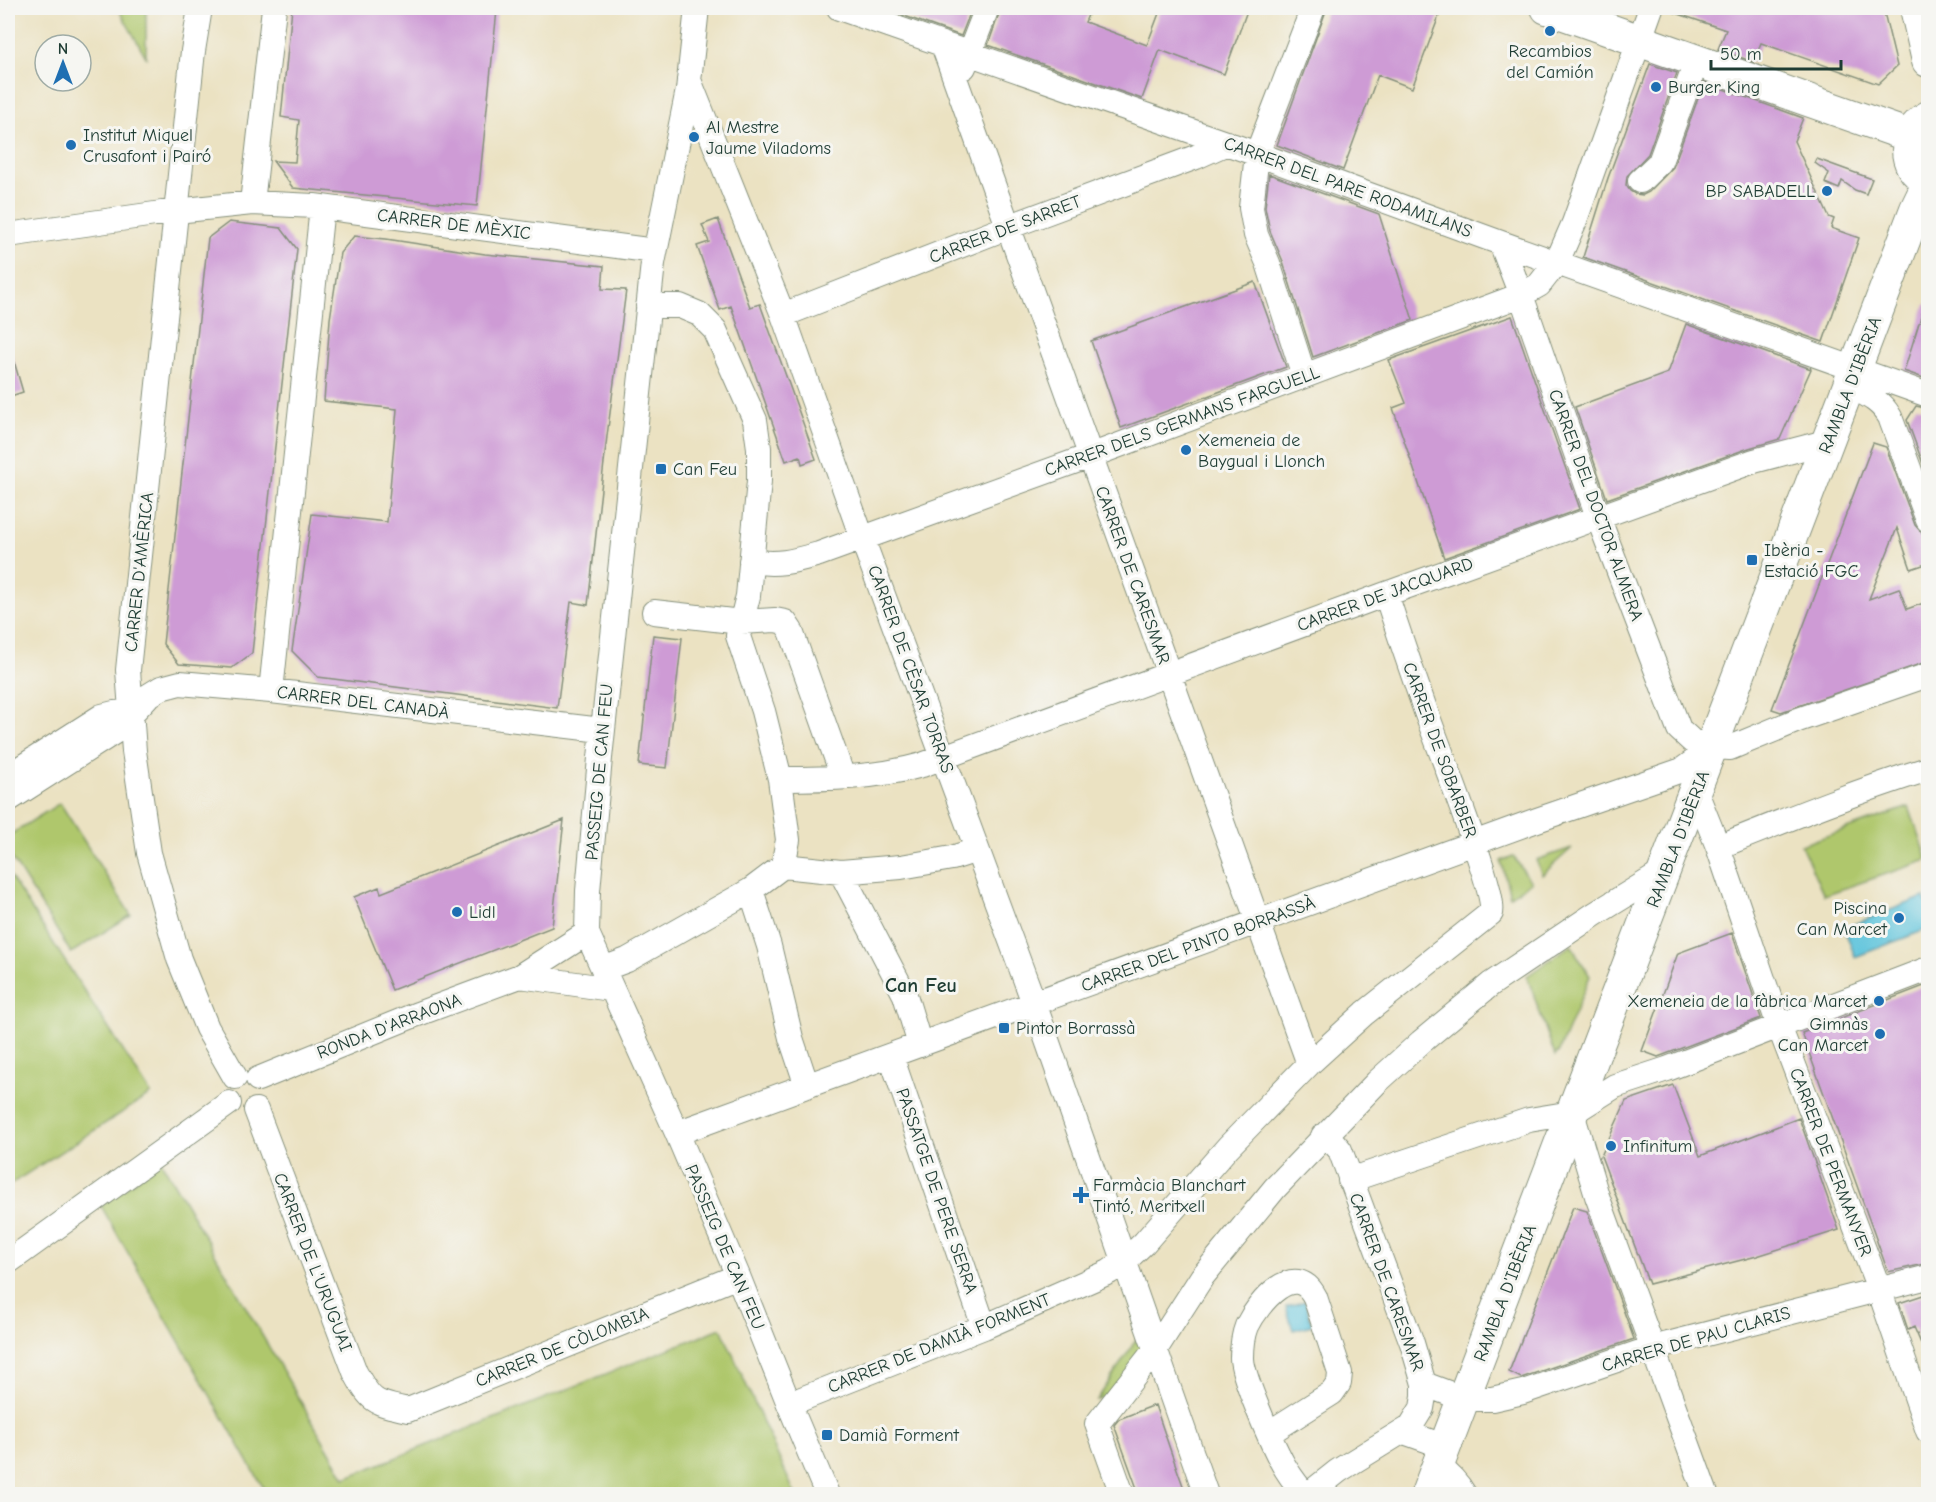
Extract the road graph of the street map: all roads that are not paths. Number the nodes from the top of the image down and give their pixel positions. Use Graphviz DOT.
graph roads {
  1 [pos="187,8"];
  2 [pos="200,8"];
  3 [pos="274,8"];
  4 [pos="697,8"];
  5 [pos="839,8"];
  6 [pos="987,8"];
  7 [pos="1313,8"];
  8 [pos="1547,8"];
  9 [pos="1651,8"];
  10 [pos="1916,8"];
  11 [pos="1638,40"];
  12 [pos="943,45"];
  13 [pos="193,51"];
  14 [pos="969,54"];
  15 [pos="1697,60"];
  16 [pos="1929,61"];
  17 [pos="689,80"];
  18 [pos="958,86"];
  19 [pos="1924,121"];
  20 [pos="1227,143"];
  21 [pos="1257,154"];
  22 [pos="1640,181"];
  23 [pos="1929,182"];
  24 [pos="252,203"];
  25 [pos="322,207"];
  26 [pos="176,211"];
  27 [pos="1008,227"];
  28 [pos="8,235"];
  29 [pos="1501,243"];
  30 [pos="655,251"];
  31 [pos="1557,262"];
  32 [pos="1521,295"];
  33 [pos="648,306"];
  34 [pos="783,315"];
  35 [pos="1304,376"];
  36 [pos="1853,377"];
  37 [pos="1929,395"];
  38 [pos="1830,441"];
  39 [pos="1090,456"];
  40 [pos="1598,517"];
  41 [pos="1929,520"];
  42 [pos="862,537"];
  43 [pos="751,561"];
  44 [pos="1386,594"];
  45 [pos="615,608"];
  46 [pos="741,622"];
  47 [pos="1168,674"];
  48 [pos="1929,675"];
  49 [pos="271,691"];
  50 [pos="131,712"];
  51 [pos="602,730"];
  52 [pos="1713,747"];
  53 [pos="943,757"];
  54 [pos="1929,769"];
  55 [pos="8,776"];
  56 [pos="843,777"];
  57 [pos="780,779"];
  58 [pos="1696,792"];
  59 [pos="8,800"];
  60 [pos="1473,843"];
  61 [pos="1718,847"];
  62 [pos="977,850"];
  63 [pos="783,867"];
  64 [pos="841,872"];
  65 [pos="1665,872"];
  66 [pos="752,890"];
  67 [pos="1493,908"];
  68 [pos="1257,922"];
  69 [pos="587,933"];
  70 [pos="1929,969"];
  71 [pos="520,976"];
  72 [pos="607,979"];
  73 [pos="1035,1003"];
  74 [pos="1779,1026"];
  75 [pos="920,1045"];
  76 [pos="891,1056"];
  77 [pos="1308,1064"];
  78 [pos="247,1078"];
  79 [pos="807,1086"];
  80 [pos="229,1103"];
  81 [pos="256,1110"];
  82 [pos="1572,1113"];
  83 [pos="677,1133"];
  84 [pos="1323,1136"];
  85 [pos="1350,1180"];
  86 [pos="1125,1261"];
  87 [pos="8,1262"];
  88 [pos="738,1276"];
  89 [pos="1929,1277"];
  90 [pos="1879,1289"];
  91 [pos="984,1327"];
  92 [pos="1653,1348"];
  93 [pos="1155,1350"];
  94 [pos="1424,1384"];
  95 [pos="1464,1399"];
  96 [pos="789,1404"];
  97 [pos="384,1405"];
  98 [pos="1929,1431"];
  99 [pos="1404,1432"];
  100 [pos="1269,1433"];
  101 [pos="1437,1469"];
  102 [pos="827,1494"];
  103 [pos="1122,1494"];
  104 [pos="1206,1494"];
  105 [pos="1304,1494"];
  106 [pos="1309,1494"];
  107 [pos="1464,1494"];
  108 [pos="1706,1494"];
  1 -- 13 [label="street, CARRER D'AMÈRICA"];
  2 -- 13 [label="street, CARRER D'AMÈRICA"];
  3 -- 24 [label="street"];
  4 -- 17 [label="street, PASSEIG DE CAN FEU"];
  5 -- 12 [label="street, CARRER DEL PARE RODAMILANS"];
  6 -- 14 [label="street"];
  7 -- 21 [label="street"];
  8 -- 11 [label="main road"];
  9 -- 11 [label="street"];
  10 -- 16 [label="main road"];
  11 -- 15 [label="main road"];
  11 -- 31 [label="street"];
  12 -- 14 [label="street, CARRER DEL PARE RODAMILANS"];
  12 -- 18 [label="street, CARRER DE CARESMAR"];
  13 -- 26 [label="street, CARRER D'AMÈRICA"];
  14 -- 18 [label="street"];
  14 -- 20 [label="street, CARRER DEL PARE RODAMILANS"];
  15 -- 19 [label="main road"];
  15 -- 22 [label="street"];
  17 -- 30 [label="street, PASSEIG DE CAN FEU"];
  17 -- 34 [label="street, CARRER DE CÈSAR TORRAS"];
  18 -- 27 [label="street, CARRER DE CARESMAR"];
  19 -- 23 [label="main road"];
  20 -- 21 [label="street, CARRER DEL PARE RODAMILANS"];
  20 -- 27 [label="street, CARRER DE SARRET"];
  21 -- 29 [label="street, CARRER DEL PARE RODAMILANS"];
  21 -- 35 [label="street"];
  23 -- 36 [label="main road, RAMBLA D'IBÈRIA"];
  24 -- 25 [label="street, CARRER DE MÈXIC"];
  24 -- 26 [label="street, CARRER DE MÈXIC"];
  25 -- 30 [label="street, CARRER DE MÈXIC"];
  25 -- 49 [label="street"];
  26 -- 28 [label="street, CARRER DE MÈXIC"];
  26 -- 50 [label="street, CARRER D'AMÈRICA"];
  27 -- 34 [label="street, CARRER DE SARRET"];
  27 -- 39 [label="street, CARRER DE CARESMAR"];
  29 -- 31 [label="street, CARRER DEL PARE RODAMILANS"];
  29 -- 32 [label="street, CARRER DEL DOCTOR ALMERA"];
  30 -- 33 [label="street, PASSEIG DE CAN FEU"];
  31 -- 32 [label="street, CARRER DELS GERMANS FARGUELL"];
  31 -- 36 [label="street, CARRER DEL PARE RODAMILANS"];
  32 -- 35 [label="street, CARRER DELS GERMANS FARGUELL"];
  32 -- 40 [label="street, CARRER DEL DOCTOR ALMERA"];
  33 -- 43 [label="street"];
  33 -- 45 [label="street, PASSEIG DE CAN FEU"];
  34 -- 42 [label="street, CARRER DE CÈSAR TORRAS"];
  35 -- 39 [label="street, CARRER DELS GERMANS FARGUELL"];
  36 -- 37 [label="street"];
  36 -- 38 [label="main road, RAMBLA D'IBÈRIA"];
  36 -- 41 [label="street"];
  38 -- 40 [label="street, CARRER DE JACQUARD"];
  38 -- 52 [label="main road, RAMBLA D'IBÈRIA"];
  39 -- 42 [label="street, CARRER DELS GERMANS FARGUELL"];
  39 -- 47 [label="street, CARRER DE CARESMAR"];
  40 -- 44 [label="street, CARRER DE JACQUARD"];
  40 -- 52 [label="street, CARRER DEL DOCTOR ALMERA"];
  42 -- 43 [label="street, CARRER DELS GERMANS FARGUELL"];
  42 -- 53 [label="street, CARRER DE CÈSAR TORRAS"];
  43 -- 46 [label="street"];
  44 -- 47 [label="street, CARRER DE JACQUARD"];
  44 -- 60 [label="street, CARRER DE SOBARBER"];
  45 -- 46 [label="street"];
  45 -- 51 [label="street, PASSEIG DE CAN FEU"];
  46 -- 56 [label="street"];
  46 -- 57 [label="street"];
  47 -- 53 [label="street, CARRER DE JACQUARD"];
  47 -- 68 [label="street, CARRER DE CARESMAR"];
  48 -- 52 [label="street"];
  49 -- 50 [label="street, CARRER DEL CANADÀ"];
  49 -- 51 [label="street, CARRER DEL CANADÀ"];
  50 -- 55 [label="street"];
  50 -- 59 [label="street, CARRER DEL CANADÀ"];
  50 -- 78 [label="street, CARRER D'AMÈRICA"];
  51 -- 69 [label="street, PASSEIG DE CAN FEU"];
  52 -- 58 [label="main road, RAMBLA D'IBÈRIA"];
  52 -- 60 [label="street, CARRER DEL PINTO BORRASSÀ"];
  53 -- 56 [label="street, CARRER DE JACQUARD"];
  53 -- 62 [label="street, CARRER DE CÈSAR TORRAS"];
  54 -- 61 [label="street"];
  56 -- 57 [label="street, CARRER DE JACQUARD"];
  57 -- 63 [label="street"];
  58 -- 61 [label="street, CARRER DE PERMANYER"];
  58 -- 65 [label="main road, RAMBLA D'IBÈRIA"];
  60 -- 67 [label="street, CARRER DE SOBARBER"];
  60 -- 68 [label="street, CARRER DEL PINTO BORRASSÀ"];
  61 -- 74 [label="street, CARRER DE PERMANYER"];
  62 -- 64 [label="street"];
  62 -- 73 [label="street, CARRER DE CÈSAR TORRAS"];
  63 -- 64 [label="street"];
  63 -- 66 [label="street"];
  64 -- 75 [label="street"];
  65 -- 82 [label="main road, RAMBLA D'IBÈRIA"];
  65 -- 84 [label="street"];
  66 -- 72 [label="street"];
  66 -- 79 [label="street"];
  67 -- 77 [label="street, CARRER DE DAMIÀ FORMENT"];
  68 -- 73 [label="street, CARRER DEL PINTO BORRASSÀ"];
  68 -- 77 [label="street, CARRER DE CARESMAR"];
  69 -- 71 [label="street, RONDA D'ARRAONA"];
  69 -- 72 [label="street, PASSEIG DE CAN FEU"];
  70 -- 74 [label="street"];
  71 -- 72 [label="street, RONDA D'ARRAONA"];
  71 -- 78 [label="street, RONDA D'ARRAONA"];
  72 -- 83 [label="street, PASSEIG DE CAN FEU"];
  73 -- 75 [label="street, CARRER DEL PINTO BORRASSÀ"];
  73 -- 86 [label="street, CARRER DE CÈSAR TORRAS"];
  74 -- 82 [label="street"];
  74 -- 90 [label="street, CARRER DE PERMANYER"];
  75 -- 76 [label="street, CARRER DEL PINTO BORRASSÀ"];
  76 -- 79 [label="street, CARRER DEL PINTO BORRASSÀ"];
  76 -- 91 [label="street, PASSATGE DE PERE SERRA"];
  77 -- 86 [label="street, CARRER DE DAMIÀ FORMENT"];
  78 -- 80 [label="street"];
  78 -- 81 [label="street"];
  79 -- 83 [label="street, CARRER DEL PINTO BORRASSÀ"];
  80 -- 81 [label="street"];
  80 -- 87 [label="street"];
  81 -- 97 [label="street, CARRER DE L'URUGUAI"];
  82 -- 85 [label="street"];
  82 -- 92 [label="street"];
  82 -- 95 [label="main road, RAMBLA D'IBÈRIA"];
  83 -- 88 [label="street, PASSEIG DE CAN FEU"];
  84 -- 85 [label="street, CARRER DE CARESMAR"];
  84 -- 93 [label="street"];
  85 -- 94 [label="street, CARRER DE CARESMAR"];
  86 -- 91 [label="street, CARRER DE DAMIÀ FORMENT"];
  86 -- 93 [label="street, CARRER DE CÈSAR TORRAS"];
  88 -- 96 [label="street, PASSEIG DE CAN FEU"];
  88 -- 97 [label="street, CARRER DE CÒLOMBIA"];
  89 -- 90 [label="street, CARRER DE PAU CLARIS"];
  90 -- 92 [label="street, CARRER DE PAU CLARIS"];
  90 -- 98 [label="street, CARRER DE PERMANYER"];
  91 -- 96 [label="street, CARRER DE DAMIÀ FORMENT"];
  92 -- 95 [label="street, CARRER DE PAU CLARIS"];
  92 -- 108 [label="street"];
  93 -- 103 [label="street"];
  93 -- 104 [label="street, CARRER DE CÈSAR TORRAS"];
  94 -- 95 [label="street"];
  94 -- 99 [label="street"];
  95 -- 101 [label="main road, RAMBLA D'IBÈRIA"];
  96 -- 102 [label="street, PASSEIG DE CAN FEU"];
  99 -- 101 [label="street"];
  99 -- 106 [label="street"];
  100 -- 100 [label="street"];
  100 -- 105 [label="street"];
  101 -- 107 [label="street"];
}
